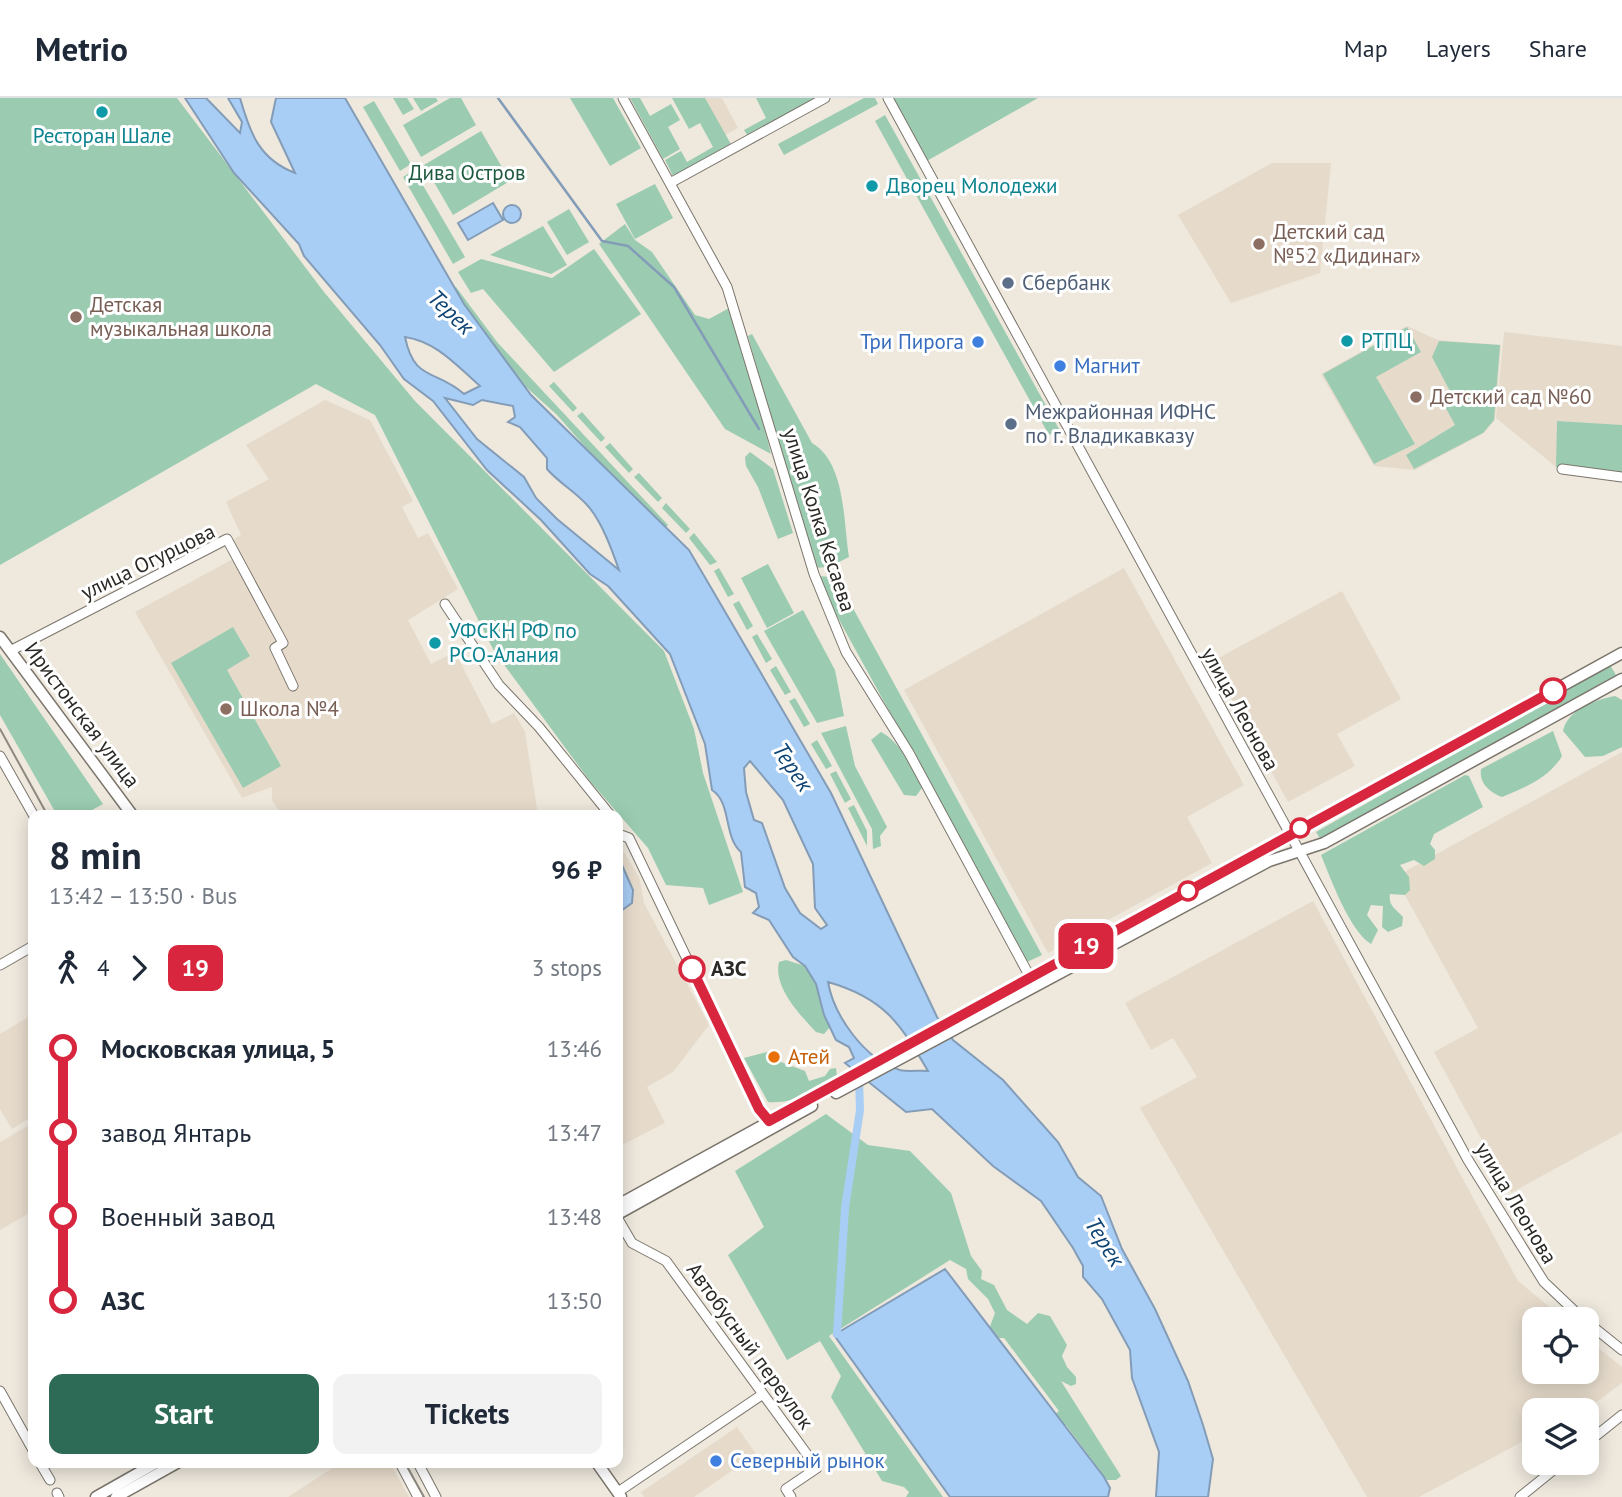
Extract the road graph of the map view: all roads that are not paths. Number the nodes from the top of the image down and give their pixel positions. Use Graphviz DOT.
graph roads {
  1 [pos="623,98"];
  2 [pos="825,98"];
  3 [pos="888,98"];
  4 [pos="670,183"];
  5 [pos="1562,469"];
  6 [pos="1622,477"];
  7 [pos="445,604"];
  8 [pos="0,637"];
  9 [pos="10,651"];
  10 [pos="1622,653"];
  11 [pos="1622,678"];
  12 [pos="293,685"];
  13 [pos="0,756"];
  14 [pos="31,810"];
  15 [pos="129,810"];
  16 [pos="606,810"];
  17 [pos="623,830"];
  18 [pos="1288,834"];
  19 [pos="623,836"];
  20 [pos="629,838"];
  21 [pos="1299,852"];
  22 [pos="28,949"];
  23 [pos="0,965"];
  24 [pos="1030,977"];
  25 [pos="958,1022"];
  26 [pos="821,1097"];
  27 [pos="769,1121"];
  28 [pos="623,1202"];
  29 [pos="623,1214"];
  30 [pos="623,1226"];
  31 [pos="1571,1307"];
  32 [pos="1599,1331"];
  33 [pos="1622,1350"];
  34 [pos="0,1391"];
  35 [pos="763,1394"];
  36 [pos="1622,1415"];
  37 [pos="1599,1433"];
  38 [pos="28,1441"];
  39 [pos="43,1468"];
  40 [pos="147,1468"];
  41 [pos="168,1468"];
  42 [pos="403,1468"];
  43 [pos="421,1468"];
  44 [pos="601,1468"];
  45 [pos="1547,1475"];
  46 [pos="50,1480"];
  47 [pos="619,1494"];
  48 [pos="96,1497"];
  49 [pos="116,1497"];
  50 [pos="418,1497"];
  51 [pos="436,1497"];
  52 [pos="791,1497"];
  53 [pos="1520,1497"];
  1 -- 4 [label="street, улица Колка Кесаева"];
  2 -- 4 [label="street"];
  3 -- 18 [label="street, улица Леонова"];
  4 -- 24 [label="street, улица Колка Кесаева"];
  5 -- 6 [label="street"];
  7 -- 16 [label="street"];
  8 -- 9 [label="main road, Иристонская улица"];
  9 -- 12 [label="street, улица Огурцова"];
  9 -- 15 [label="main road, Иристонская улица"];
  10 -- 18 [label="main road"];
  11 -- 21 [label="main road"];
  13 -- 14 [label="street"];
  17 -- 20 [label="street"];
  18 -- 21 [label="street, улица Леонова"];
  18 -- 24 [label="main road"];
  19 -- 20 [label="street"];
  20 -- 27 [label="street"];
  21 -- 25 [label="main road"];
  21 -- 31 [label="street, улица Леонова"];
  22 -- 23 [label="street"];
  24 -- 25 [label="main road"];
  25 -- 26 [label="main road"];
  26 -- 27 [label="main road"];
  26 -- 29 [label="main road"];
  27 -- 28 [label="main road"];
  30 -- 35 [label="street, Автобусный переулок"];
  32 -- 33 [label="street, улица Леонова"];
  34 -- 38 [label="street"];
  35 -- 47 [label="street"];
  35 -- 52 [label="street, Автобусный переулок"];
  36 -- 37 [label="street"];
  39 -- 46 [label="street"];
  40 -- 48 [label="main road"];
  41 -- 49 [label="main road"];
  42 -- 50 [label="street"];
  43 -- 51 [label="street"];
  44 -- 47 [label="main road"];
  45 -- 53 [label="street"];
}
